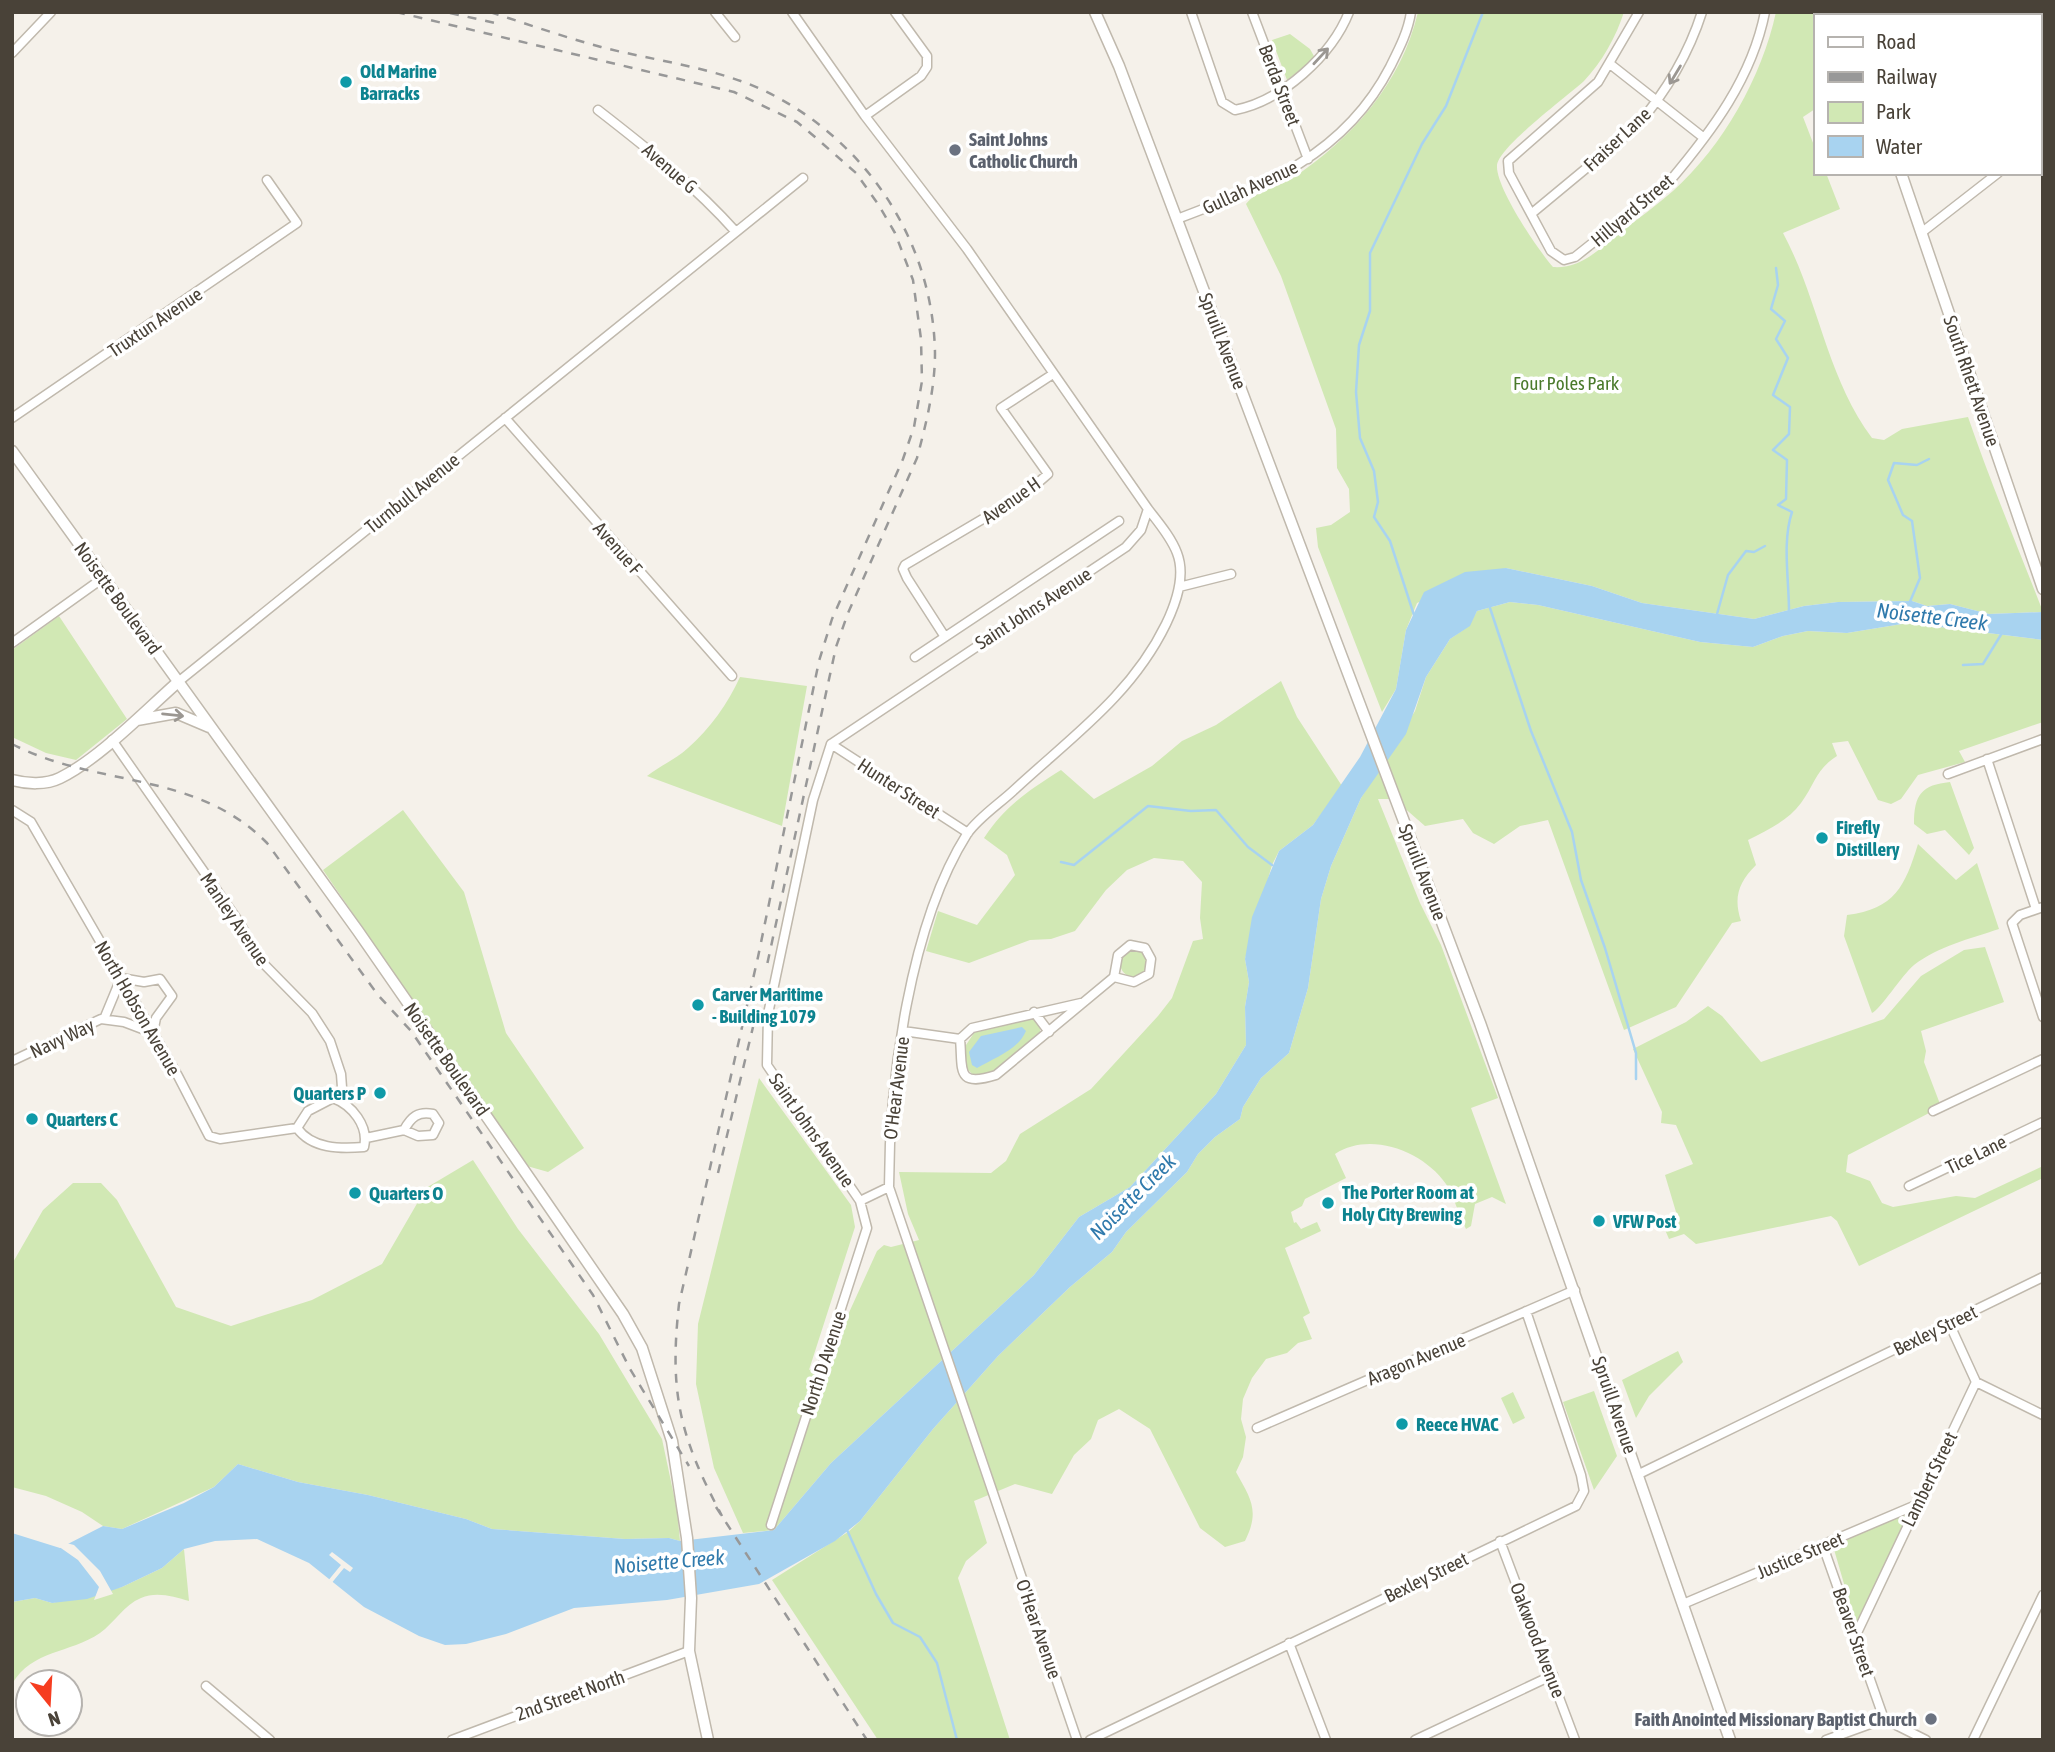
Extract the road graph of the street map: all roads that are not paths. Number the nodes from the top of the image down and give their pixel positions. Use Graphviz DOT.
graph roads {
  1 [pos="51,12"];
  2 [pos="715,12"];
  3 [pos="792,12"];
  4 [pos="895,12"];
  5 [pos="1095,12"];
  6 [pos="1191,12"];
  7 [pos="1252,12"];
  8 [pos="1349,12"];
  9 [pos="1411,12"];
  10 [pos="1639,12"];
  11 [pos="1702,12"];
  12 [pos="1765,12"];
  13 [pos="735,37"];
  14 [pos="12,53"];
  15 [pos="1609,64"];
  16 [pos="1282,89"];
  17 [pos="1657,101"];
  18 [pos="598,110"];
  19 [pos="865,116"];
  20 [pos="1704,138"];
  21 [pos="1308,159"];
  22 [pos="1902,175"];
  23 [pos="1995,175"];
  24 [pos="803,178"];
  25 [pos="267,180"];
  26 [pos="1531,214"];
  27 [pos="1177,219"];
  28 [pos="736,232"];
  29 [pos="1921,233"];
  30 [pos="1053,374"];
  31 [pos="12,418"];
  32 [pos="505,418"];
  33 [pos="12,451"];
  34 [pos="1148,509"];
  35 [pos="1119,521"];
  36 [pos="1231,574"];
  37 [pos="103,578"];
  38 [pos="1179,587"];
  39 [pos="2043,589"];
  40 [pos="944,637"];
  41 [pos="12,643"];
  42 [pos="915,657"];
  43 [pos="732,676"];
  44 [pos="178,682"];
  45 [pos="133,721"];
  46 [pos="211,728"];
  47 [pos="2043,739"];
  48 [pos="112,740"];
  49 [pos="831,744"];
  50 [pos="1987,759"];
  51 [pos="1948,774"];
  52 [pos="12,780"];
  53 [pos="12,810"];
  54 [pos="968,833"];
  55 [pos="2040,908"];
  56 [pos="1114,977"];
  57 [pos="121,978"];
  58 [pos="1081,1003"];
  59 [pos="1034,1012"];
  60 [pos="2043,1017"];
  61 [pos="104,1019"];
  62 [pos="903,1031"];
  63 [pos="1049,1032"];
  64 [pos="153,1033"];
  65 [pos="960,1039"];
  66 [pos="2043,1059"];
  67 [pos="12,1061"];
  68 [pos="343,1101"];
  69 [pos="1933,1111"];
  70 [pos="2043,1122"];
  71 [pos="297,1128"];
  72 [pos="404,1130"];
  73 [pos="366,1138"];
  74 [pos="1909,1186"];
  75 [pos="889,1187"];
  76 [pos="860,1201"];
  77 [pos="2043,1277"];
  78 [pos="1575,1290"];
  79 [pos="1526,1311"];
  80 [pos="1949,1324"];
  81 [pos="1976,1382"];
  82 [pos="2043,1415"];
  83 [pos="1257,1428"];
  84 [pos="1639,1474"];
  85 [pos="1916,1505"];
  86 [pos="771,1525"];
  87 [pos="1500,1541"];
  88 [pos="1823,1546"];
  89 [pos="2043,1595"];
  90 [pos="1683,1604"];
  91 [pos="1857,1635"];
  92 [pos="1289,1643"];
  93 [pos="689,1651"];
  94 [pos="1553,1675"];
  95 [pos="206,1686"];
  96 [pos="1884,1720"];
  97 [pos="271,1740"];
  98 [pos="452,1740"];
  99 [pos="708,1740"];
  100 [pos="1077,1740"];
  101 [pos="1090,1740"];
  102 [pos="1326,1740"];
  103 [pos="1415,1740"];
  104 [pos="1575,1740"];
  105 [pos="1730,1740"];
  106 [pos="1826,1740"];
  107 [pos="1926,1740"];
  108 [pos="1973,1740"];
  1 -- 14 [label="street"];
  2 -- 13 [label="street"];
  3 -- 19 [label="street"];
  4 -- 19 [label="street"];
  5 -- 27 [label="street, Spruill Avenue"];
  6 -- 16 [label="street"];
  7 -- 16 [label="street, Berda Street"];
  16 -- 8 [label="street, one-way"];
  9 -- 21 [label="street, Gullah Avenue"];
  10 -- 15 [label="street"];
  11 -- 17 [label="street, Fraiser Lane, one-way"];
  12 -- 20 [label="street, Hillyard Street"];
  15 -- 17 [label="street"];
  15 -- 26 [label="street, Hillyard Street"];
  16 -- 21 [label="street, Berda Street"];
  17 -- 20 [label="street"];
  17 -- 26 [label="street, Fraiser Lane"];
  18 -- 28 [label="street, Avenue G"];
  19 -- 30 [label="street"];
  20 -- 26 [label="street, Hillyard Street"];
  21 -- 27 [label="street, Gullah Avenue"];
  22 -- 29 [label="street, South Rhett Avenue"];
  23 -- 29 [label="street"];
  24 -- 28 [label="street, Turnbull Avenue"];
  25 -- 31 [label="street, Truxtun Avenue"];
  27 -- 78 [label="street, Spruill Avenue"];
  28 -- 32 [label="street, Turnbull Avenue"];
  29 -- 39 [label="street, South Rhett Avenue"];
  30 -- 34 [label="street"];
  30 -- 40 [label="street, Avenue H"];
  32 -- 43 [label="street, Avenue F"];
  32 -- 44 [label="street, Turnbull Avenue"];
  33 -- 37 [label="street, Noisette Boulevard"];
  34 -- 38 [label="street, O'Hear Avenue"];
  34 -- 49 [label="street, Saint Johns Avenue"];
  35 -- 40 [label="street"];
  36 -- 38 [label="street"];
  37 -- 41 [label="street"];
  37 -- 44 [label="street, Noisette Boulevard"];
  38 -- 54 [label="street, O'Hear Avenue"];
  40 -- 42 [label="street"];
  44 -- 45 [label="street, Turnbull Avenue"];
  44 -- 46 [label="street, Noisette Boulevard"];
  45 -- 46 [label="street, one-way"];
  45 -- 48 [label="street, Turnbull Avenue"];
  46 -- 93 [label="street, Noisette Boulevard"];
  47 -- 50 [label="street"];
  48 -- 52 [label="street, Turnbull Avenue"];
  48 -- 68 [label="street, Manley Avenue"];
  49 -- 54 [label="street, Hunter Street"];
  49 -- 76 [label="street, Saint Johns Avenue"];
  50 -- 51 [label="street"];
  50 -- 55 [label="street"];
  53 -- 57 [label="street, North Hobson Avenue"];
  54 -- 62 [label="street, O'Hear Avenue"];
  55 -- 60 [label="street"];
  56 -- 56 [label="street"];
  56 -- 58 [label="street"];
  57 -- 61 [label="street"];
  57 -- 64 [label="street, North Hobson Avenue"];
  57 -- 64 [label="street"];
  58 -- 59 [label="street"];
  58 -- 63 [label="street"];
  59 -- 63 [label="street"];
  59 -- 65 [label="street"];
  61 -- 64 [label="street, Navy Way"];
  61 -- 67 [label="street, Navy Way"];
  62 -- 65 [label="street"];
  62 -- 75 [label="street, O'Hear Avenue"];
  63 -- 65 [label="street"];
  64 -- 71 [label="street, North Hobson Avenue"];
  66 -- 69 [label="street"];
  68 -- 71 [label="street"];
  68 -- 73 [label="street"];
  70 -- 74 [label="street, Tice Lane"];
  71 -- 73 [label="street"];
  72 -- 73 [label="street"];
  75 -- 76 [label="street, Saint Johns Avenue"];
  75 -- 100 [label="street, O'Hear Avenue"];
  76 -- 86 [label="street, North D Avenue"];
  77 -- 80 [label="street, Bexley Street"];
  78 -- 79 [label="street, Aragon Avenue"];
  78 -- 84 [label="street, Spruill Avenue"];
  79 -- 83 [label="street, Aragon Avenue"];
  79 -- 87 [label="street, Bexley Street"];
  80 -- 81 [label="street"];
  80 -- 84 [label="street, Bexley Street"];
  81 -- 82 [label="street"];
  81 -- 85 [label="street, Lambert Street"];
  84 -- 90 [label="street, Spruill Avenue"];
  85 -- 88 [label="street, Justice Street"];
  85 -- 91 [label="street, Lambert Street"];
  87 -- 92 [label="street, Bexley Street"];
  87 -- 94 [label="street, Oakwood Avenue"];
  88 -- 90 [label="street, Justice Street"];
  88 -- 91 [label="street, Beaver Street"];
  89 -- 108 [label="street"];
  90 -- 105 [label="street, Spruill Avenue"];
  91 -- 96 [label="street, Beaver Street"];
  92 -- 101 [label="street, Bexley Street"];
  92 -- 102 [label="street"];
  93 -- 98 [label="street, 2nd Street North"];
  93 -- 99 [label="street, Noisette Boulevard"];
  94 -- 103 [label="street"];
  94 -- 104 [label="street, Oakwood Avenue"];
  95 -- 97 [label="street"];
  96 -- 106 [label="street"];
  96 -- 107 [label="street"];
}
